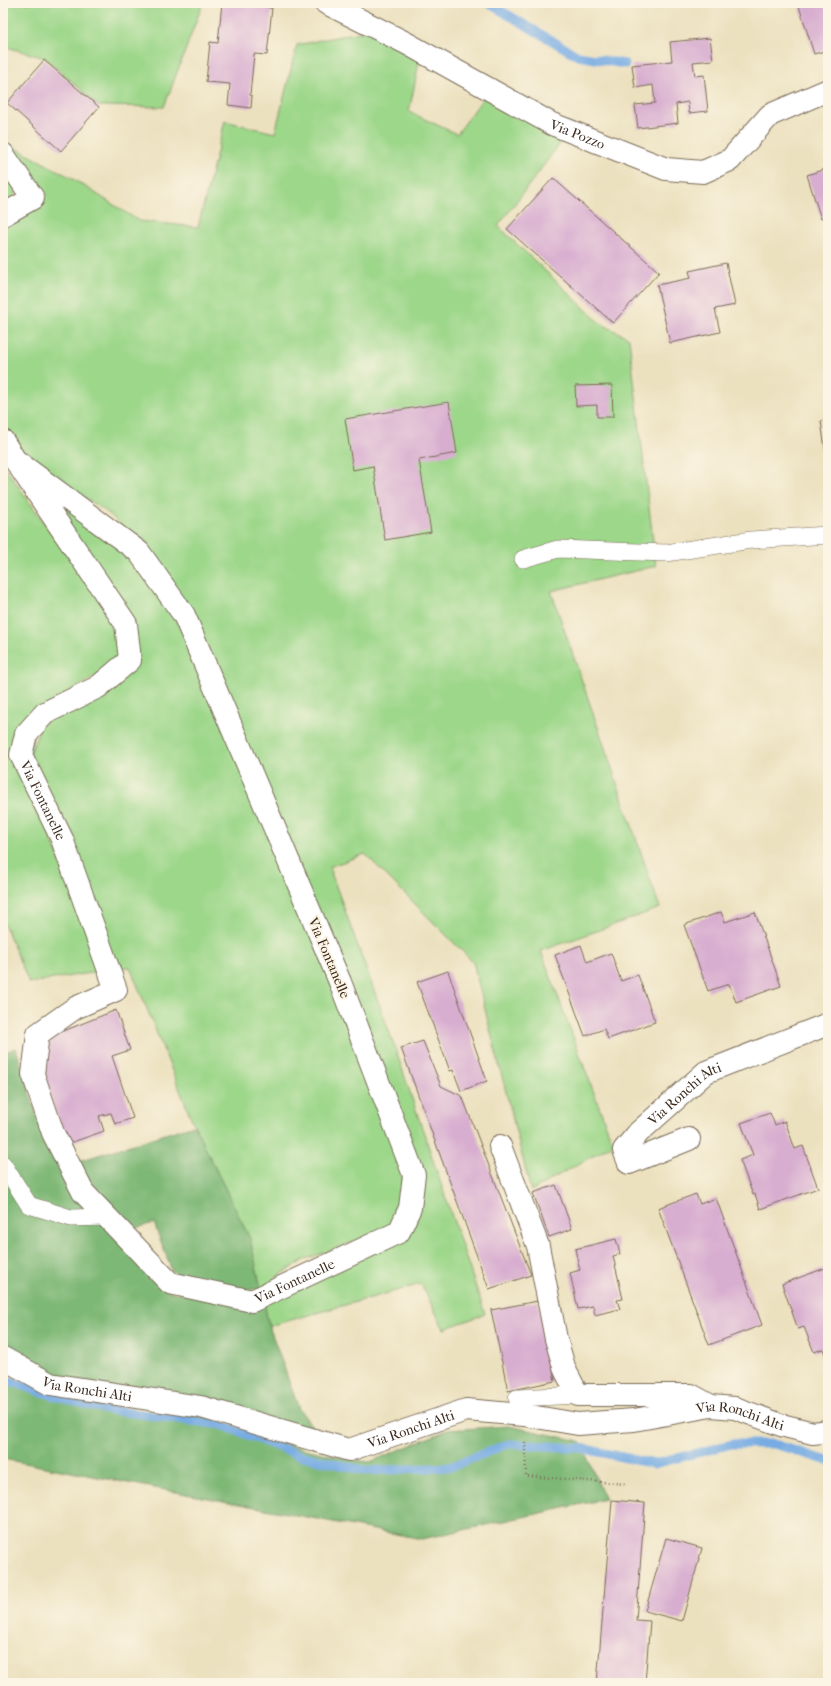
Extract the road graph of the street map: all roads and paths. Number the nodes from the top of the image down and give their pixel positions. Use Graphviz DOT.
graph roads {
  1 [pos="326,3"];
  2 [pos="828,90"];
  3 [pos="3,154"];
  4 [pos="3,215"];
  5 [pos="3,441"];
  6 [pos="16,460"];
  7 [pos="828,535"];
  8 [pos="523,558"];
  9 [pos="828,1024"];
  10 [pos="689,1139"];
  11 [pos="500,1146"];
  12 [pos="3,1164"];
  13 [pos="106,1217"];
  14 [pos="3,1358"];
  15 [pos="578,1395"];
  16 [pos="520,1406"];
  17 [pos="711,1406"];
  18 [pos="828,1431"];
  19 [pos="627,1484"];
  1 -- 2 [label="street, Via Pozzo"];
  3 -- 4 [label="street"];
  5 -- 6 [label="street, Via Fontanelle"];
  6 -- 13 [label="street, Via Fontanelle"];
  6 -- 13 [label="street, Via Fontanelle"];
  7 -- 8 [label="lane"];
  9 -- 10 [label="street, Via Ronchi Alti"];
  11 -- 15 [label="street"];
  12 -- 13 [label="lane"];
  14 -- 16 [label="street, Via Ronchi Alti"];
  15 -- 16 [label="lane"];
  15 -- 17 [label="street"];
  16 -- 17 [label="street, Via Ronchi Alti"];
  16 -- 19 [label="path"];
  17 -- 18 [label="street, Via Ronchi Alti"];
}
